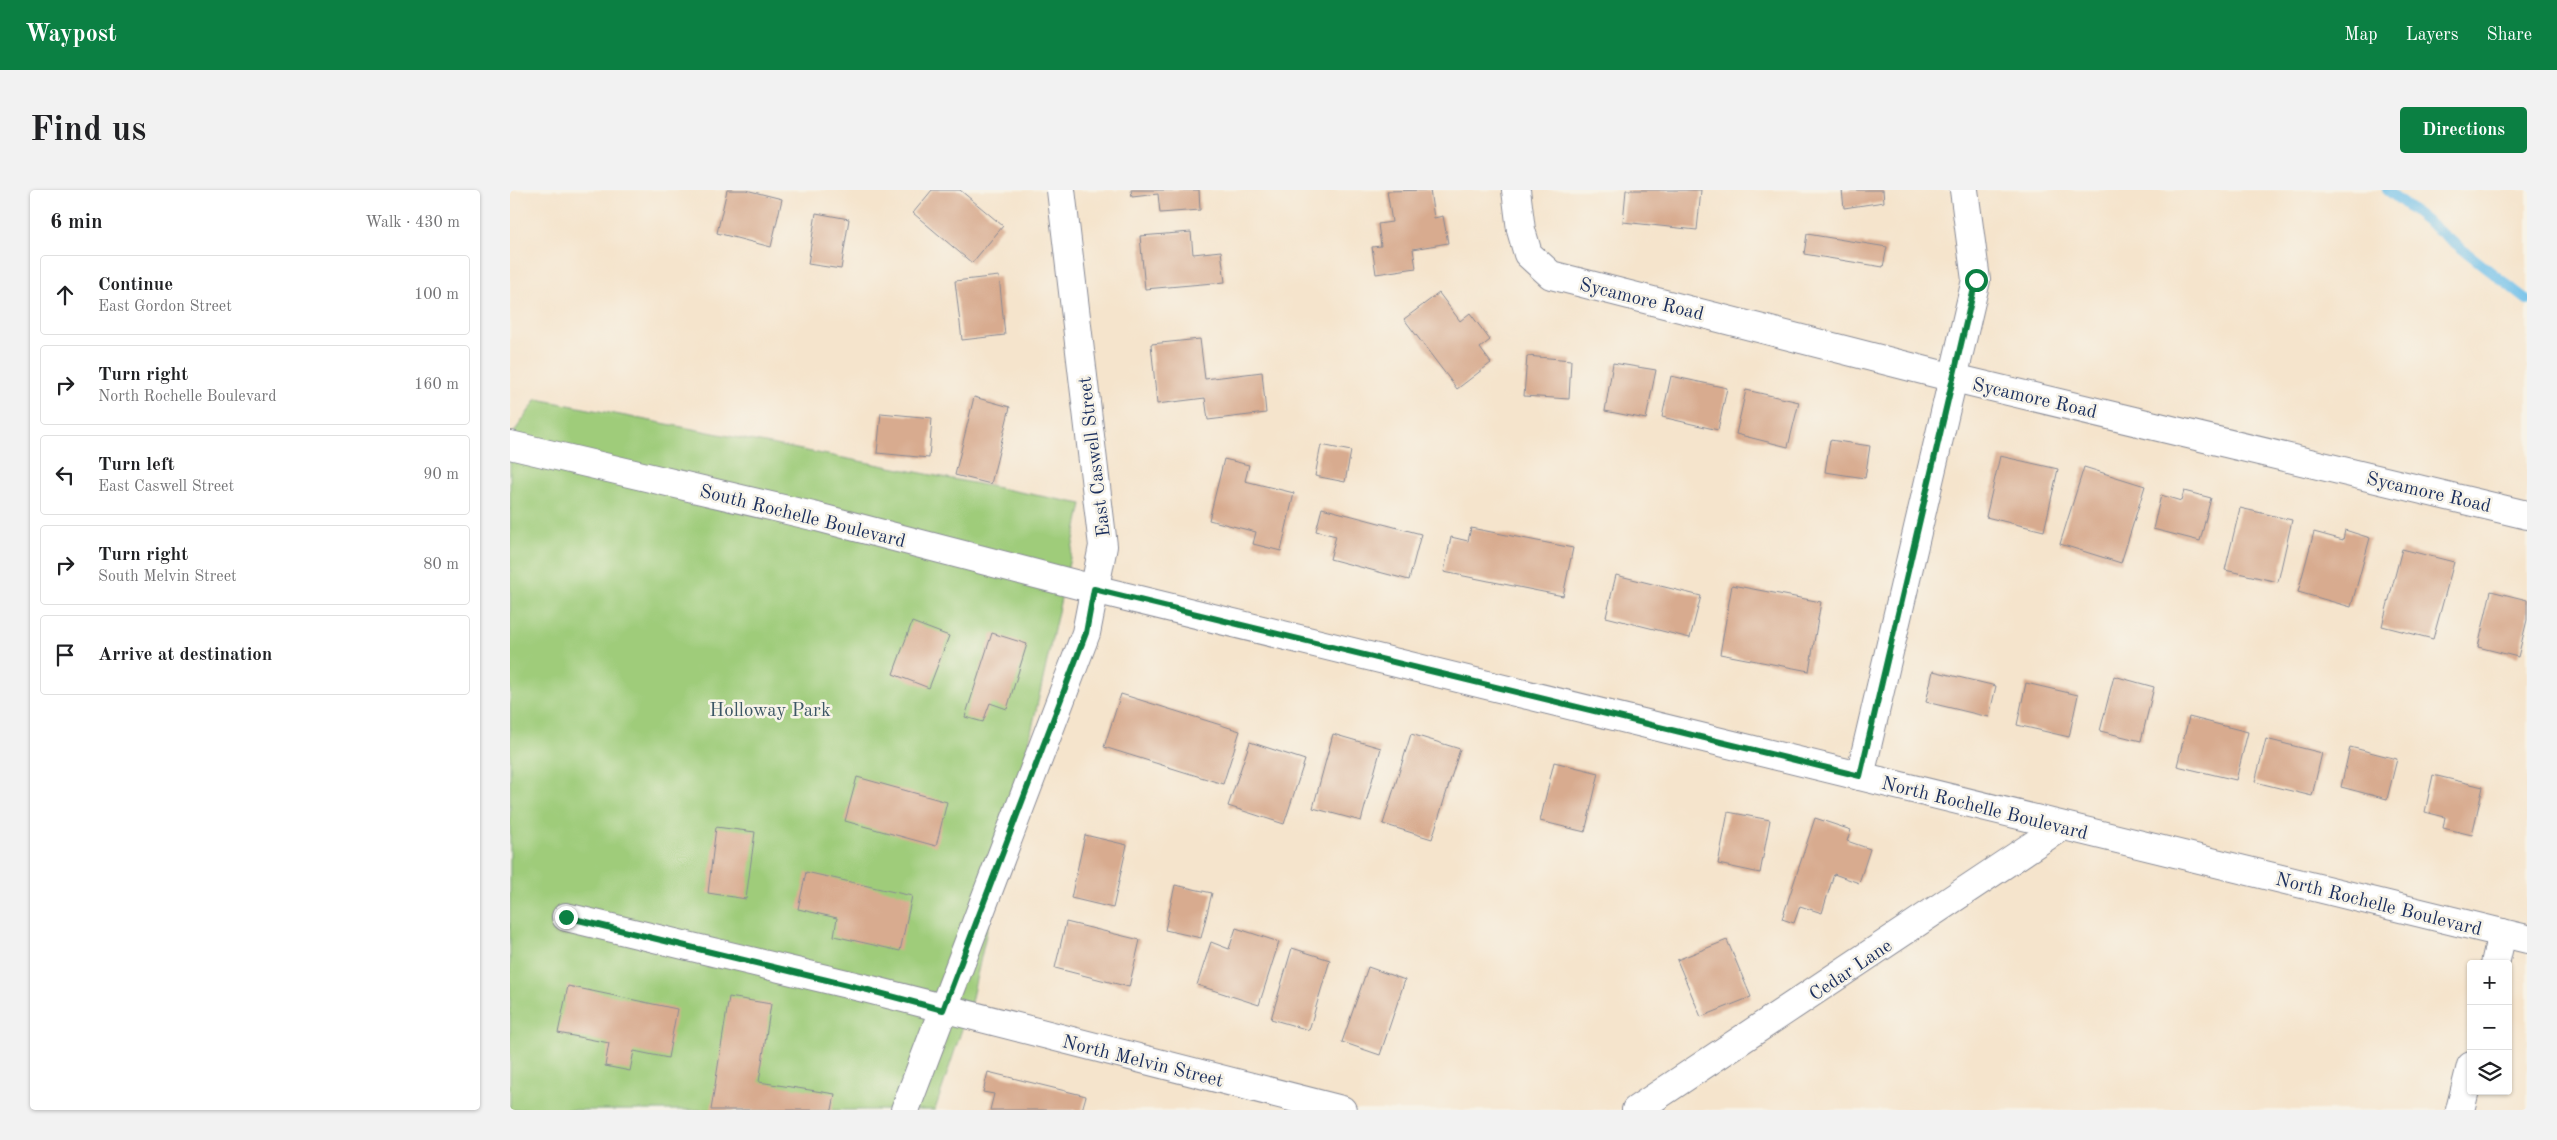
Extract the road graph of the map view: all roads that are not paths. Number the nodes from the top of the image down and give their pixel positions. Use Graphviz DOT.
graph roads {
  1 [pos="1062,190"];
  2 [pos="1516,190"];
  3 [pos="1964,190"];
  4 [pos="1954,378"];
  5 [pos="510,445"];
  6 [pos="2527,515"];
  7 [pos="1094,589"];
  8 [pos="1860,776"];
  9 [pos="2062,826"];
  10 [pos="566,917"];
  11 [pos="2515,936"];
  12 [pos="2498,960"];
  13 [pos="943,1010"];
  14 [pos="2467,1082"];
  15 [pos="906,1110"];
  16 [pos="1342,1110"];
  17 [pos="1636,1110"];
  18 [pos="2460,1110"];
  1 -- 7 [label="street, East Caswell Street"];
  2 -- 4 [label="street, Sycamore Road"];
  3 -- 4 [label="street"];
  4 -- 6 [label="street, Sycamore Road"];
  4 -- 8 [label="street"];
  5 -- 7 [label="street, South Rochelle Boulevard"];
  7 -- 8 [label="street, North Rochelle Boulevard"];
  7 -- 13 [label="street, East Caswell Street"];
  8 -- 9 [label="street, North Rochelle Boulevard"];
  9 -- 11 [label="street, North Rochelle Boulevard"];
  9 -- 17 [label="street, Cedar Lane"];
  10 -- 13 [label="street, North Melvin Street"];
  11 -- 12 [label="street"];
  13 -- 15 [label="street, East Caswell Street"];
  13 -- 16 [label="street, North Melvin Street"];
  14 -- 18 [label="street"];
}
